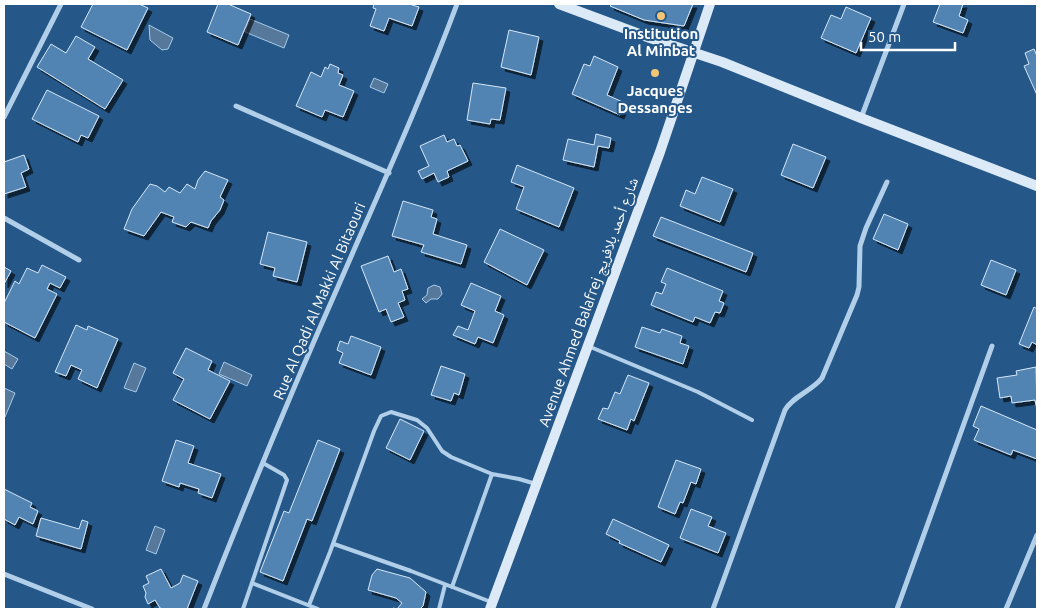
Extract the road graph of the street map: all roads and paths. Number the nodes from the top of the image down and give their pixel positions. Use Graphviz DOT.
graph roads {
  1 [pos="61,4"];
  2 [pos="457,4"];
  3 [pos="559,4"];
  4 [pos="710,4"];
  5 [pos="904,4"];
  6 [pos="693,52"];
  7 [pos="236,106"];
  8 [pos="4,117"];
  9 [pos="861,118"];
  10 [pos="389,173"];
  11 [pos="887,182"];
  12 [pos="1037,186"];
  13 [pos="4,218"];
  14 [pos="79,260"];
  15 [pos="588,346"];
  16 [pos="992,346"];
  17 [pos="752,420"];
  18 [pos="263,463"];
  19 [pos="492,474"];
  20 [pos="536,484"];
  21 [pos="1037,535"];
  22 [pos="334,544"];
  23 [pos="4,574"];
  24 [pos="252,583"];
  25 [pos="445,585"];
  26 [pos="452,587"];
  27 [pos="309,606"];
  28 [pos="492,606"];
  29 [pos="92,609"];
  30 [pos="204,609"];
  31 [pos="243,609"];
  32 [pos="318,609"];
  33 [pos="439,609"];
  34 [pos="714,609"];
  35 [pos="897,609"];
  36 [pos="1006,609"];
  1 -- 8 [label="street"];
  2 -- 10 [label="street, Rue Al Qadi Al Makki Al Bitaouri"];
  3 -- 6 [label="main road"];
  4 -- 6 [label="main road, Avenue Ahmed Balafrej شارع أحمد بلافريج"];
  5 -- 9 [label="street"];
  6 -- 9 [label="main road"];
  6 -- 15 [label="main road, Avenue Ahmed Balafrej شارع أحمد بلافريج"];
  7 -- 10 [label="street"];
  9 -- 12 [label="main road"];
  10 -- 18 [label="street, Rue Al Qadi Al Makki Al Bitaouri"];
  11 -- 34 [label="street"];
  13 -- 14 [label="street"];
  15 -- 17 [label="lane"];
  15 -- 20 [label="main road, Avenue Ahmed Balafrej شارع أحمد بلافريج"];
  16 -- 35 [label="street"];
  18 -- 24 [label="lane"];
  18 -- 30 [label="street, Rue Al Qadi Al Makki Al Bitaouri"];
  19 -- 20 [label="lane"];
  19 -- 22 [label="lane"];
  19 -- 26 [label="lane"];
  20 -- 28 [label="main road, Avenue Ahmed Balafrej شارع أحمد بلافريج"];
  21 -- 36 [label="street"];
  22 -- 25 [label="lane"];
  22 -- 27 [label="lane"];
  23 -- 29 [label="street"];
  24 -- 27 [label="lane"];
  24 -- 31 [label="lane"];
  25 -- 26 [label="lane"];
  25 -- 33 [label="lane"];
  26 -- 28 [label="lane"];
  27 -- 32 [label="lane"];
}
